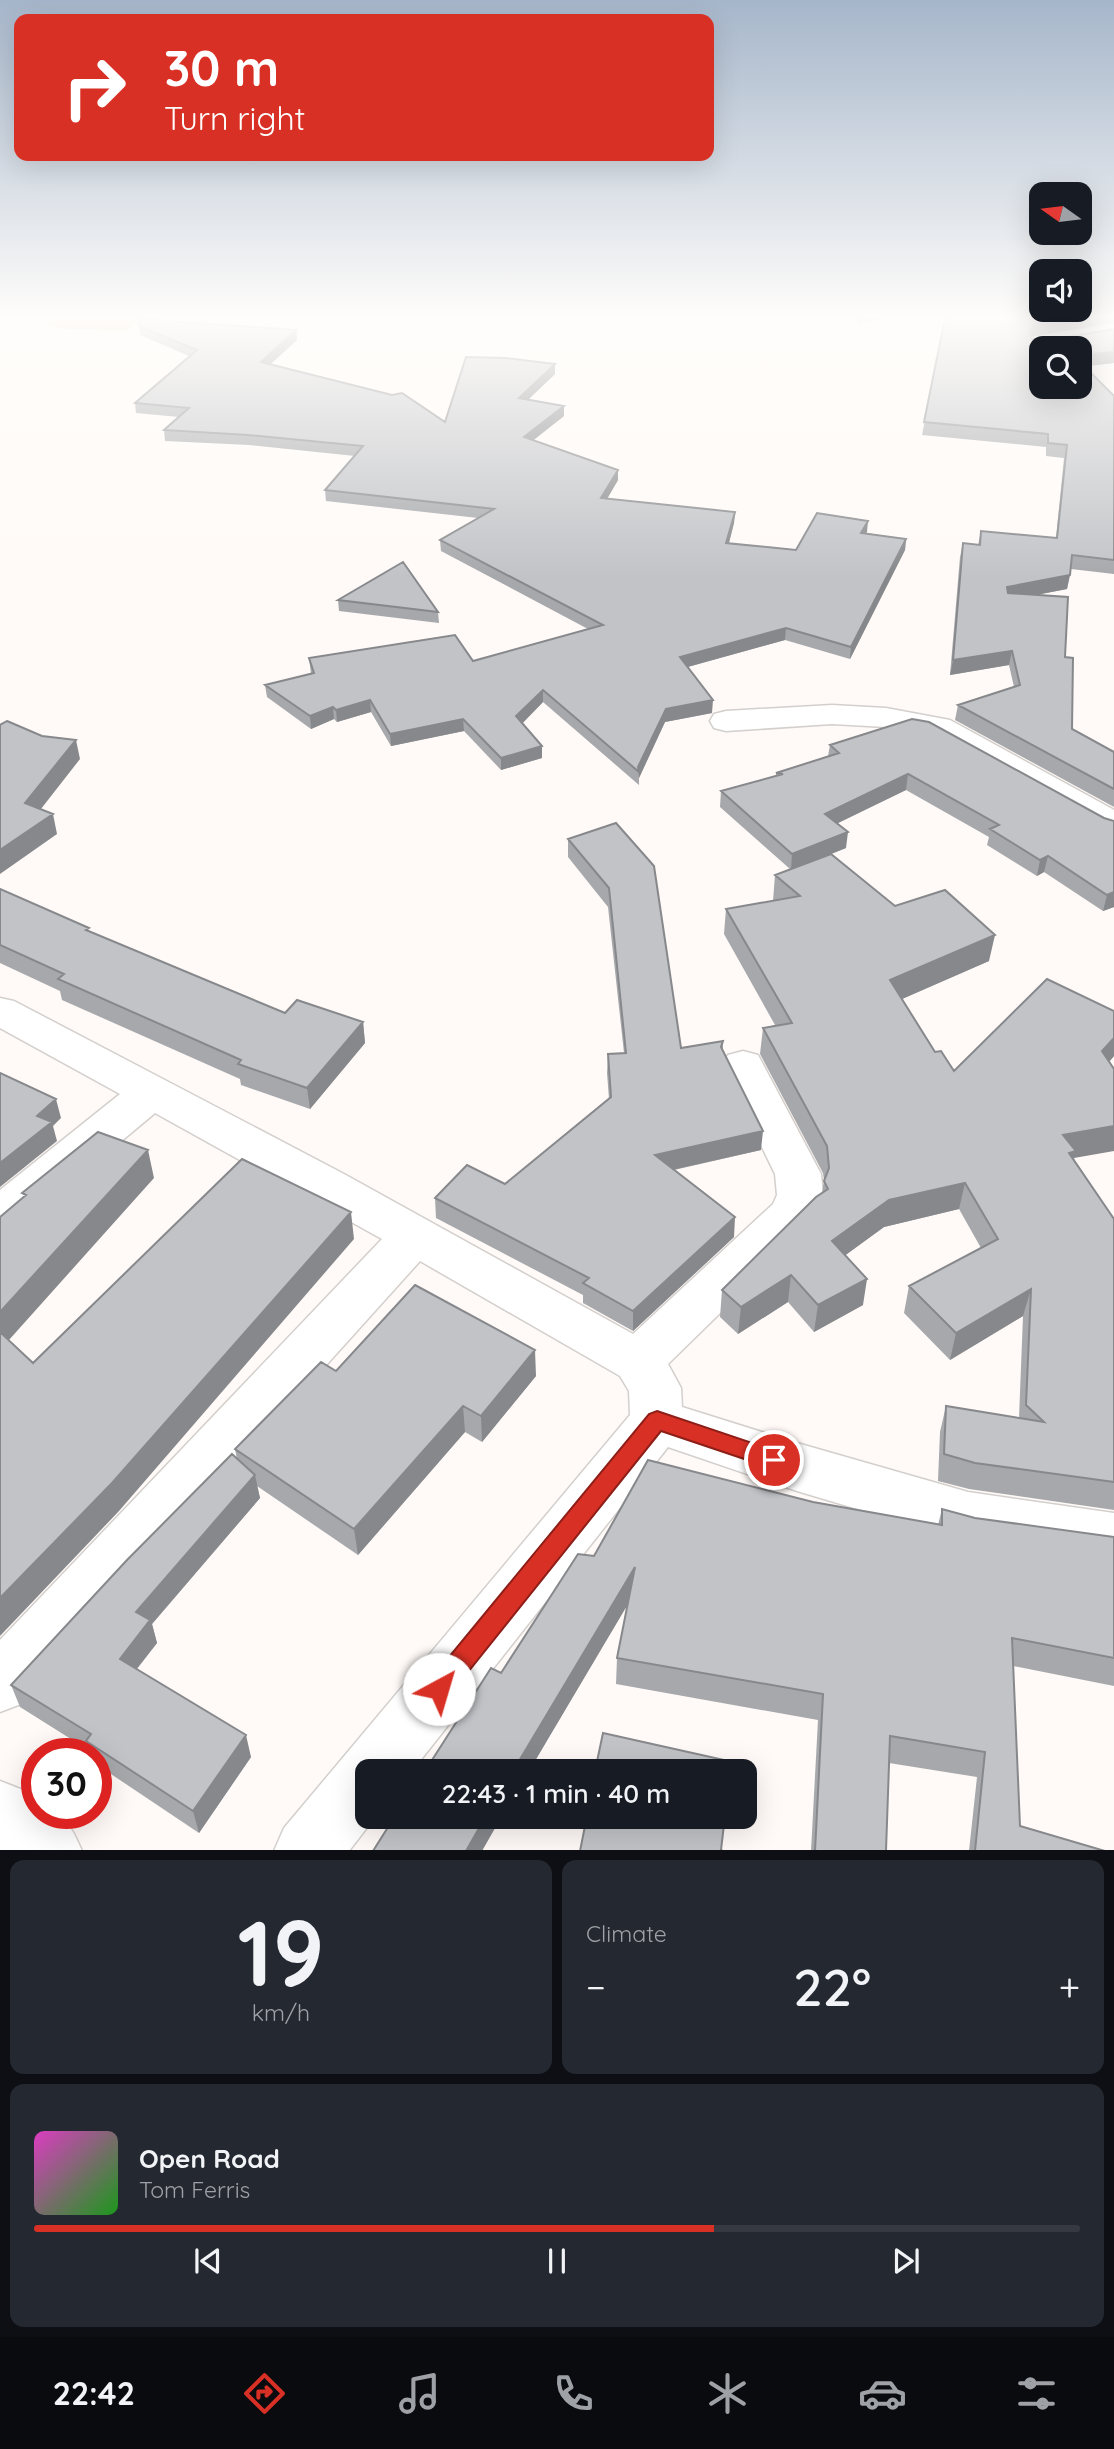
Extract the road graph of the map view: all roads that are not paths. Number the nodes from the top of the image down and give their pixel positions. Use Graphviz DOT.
graph roads {
  1 [pos="726,721"];
  2 [pos="1114,824"];
  3 [pos="0,1011"];
  4 [pos="743,1065"];
  5 [pos="151,1092"];
  6 [pos="0,1216"];
  7 [pos="413,1237"];
  8 [pos="638,1361"];
  9 [pos="657,1421"];
  10 [pos="1114,1538"];
  11 [pos="0,1683"];
  12 [pos="382,1759"];
  13 [pos="355,1792"];
  14 [pos="0,1813"];
  15 [pos="49,1850"];
  16 [pos="307,1850"];
  1 -- 2 [label="street"];
  3 -- 5 [label="street"];
  4 -- 8 [label="street"];
  5 -- 6 [label="street"];
  5 -- 7 [label="street"];
  7 -- 8 [label="street"];
  7 -- 11 [label="street"];
  8 -- 9 [label="street"];
  9 -- 10 [label="street"];
  9 -- 12 [label="street"];
  13 -- 16 [label="street"];
  14 -- 15 [label="street"];
}
